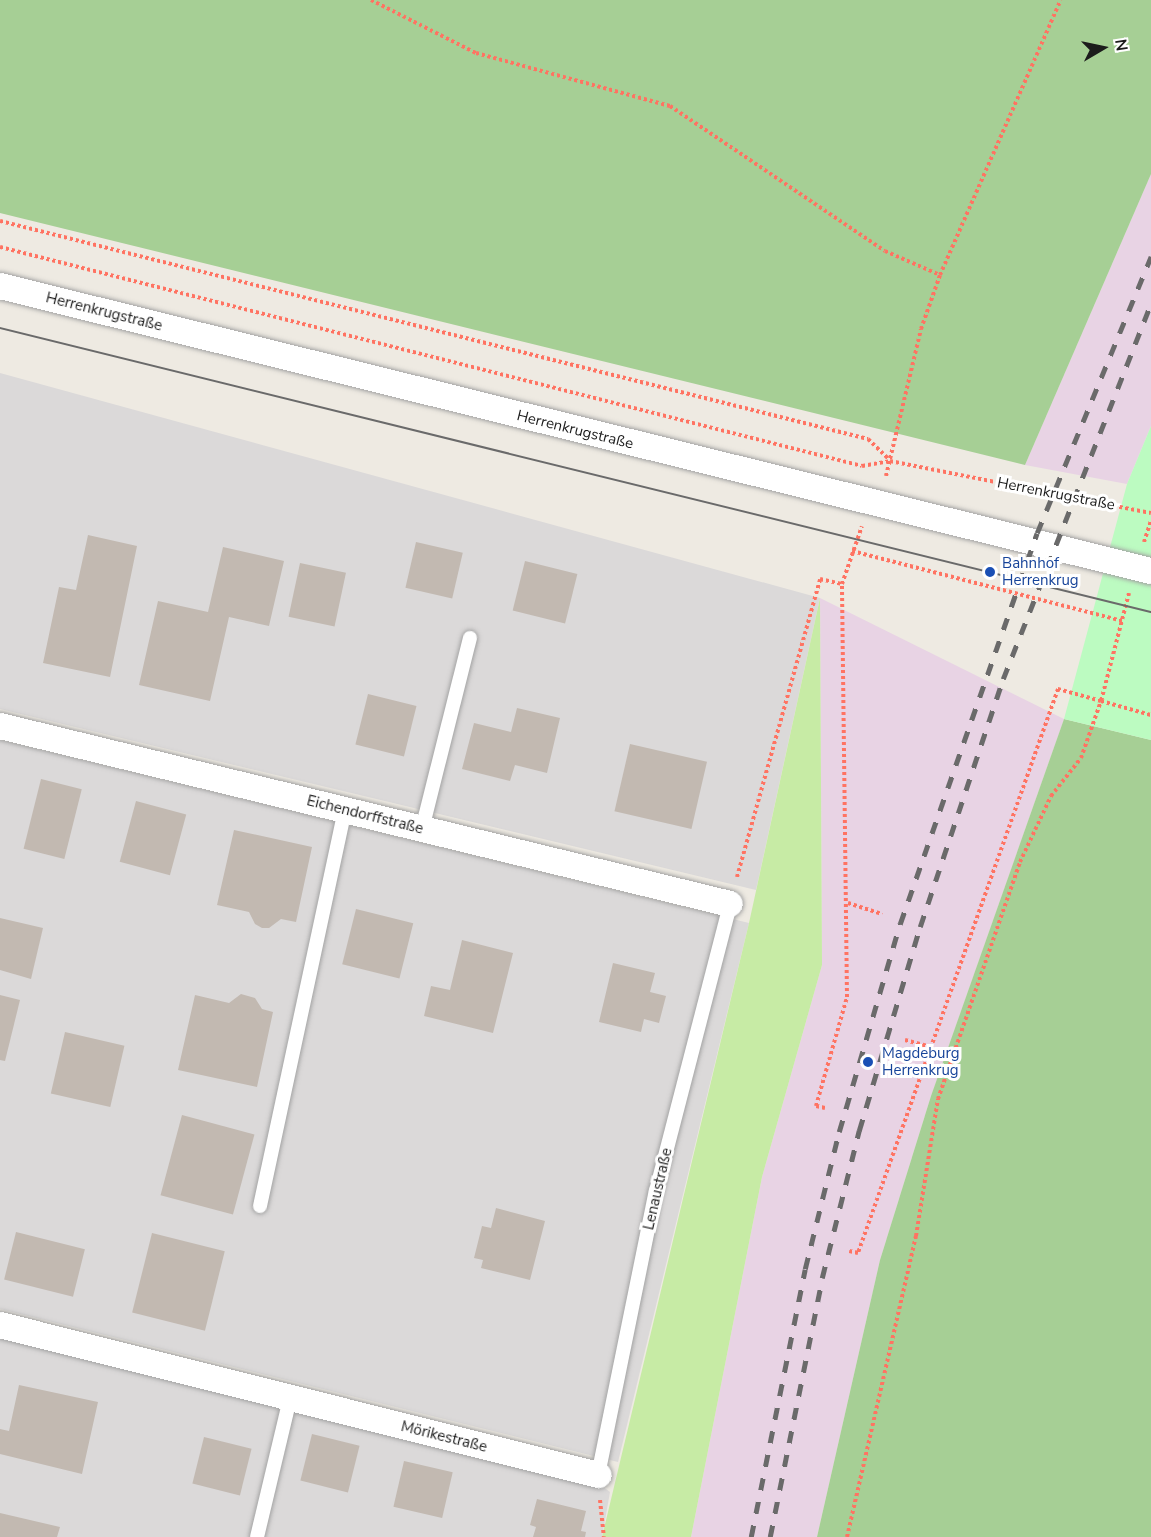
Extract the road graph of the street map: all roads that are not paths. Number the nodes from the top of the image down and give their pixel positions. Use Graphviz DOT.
graph roads {
  1 [pos="0,286"];
  2 [pos="1151,571"];
  3 [pos="470,638"];
  4 [pos="0,726"];
  5 [pos="345,810"];
  6 [pos="422,829"];
  7 [pos="730,904"];
  8 [pos="260,1206"];
  9 [pos="0,1325"];
  10 [pos="290,1399"];
  11 [pos="598,1475"];
  12 [pos="257,1537"];
  1 -- 2 [label="street, Herrenkrugstraße"];
  3 -- 6 [label="lane"];
  4 -- 5 [label="street, Eichendorffstraße"];
  5 -- 6 [label="street, Eichendorffstraße"];
  5 -- 8 [label="lane"];
  6 -- 7 [label="street, Eichendorffstraße"];
  7 -- 11 [label="lane, Lenaustraße"];
  9 -- 10 [label="street, Mörikestraße"];
  10 -- 11 [label="street, Mörikestraße"];
  10 -- 12 [label="lane"];
}
